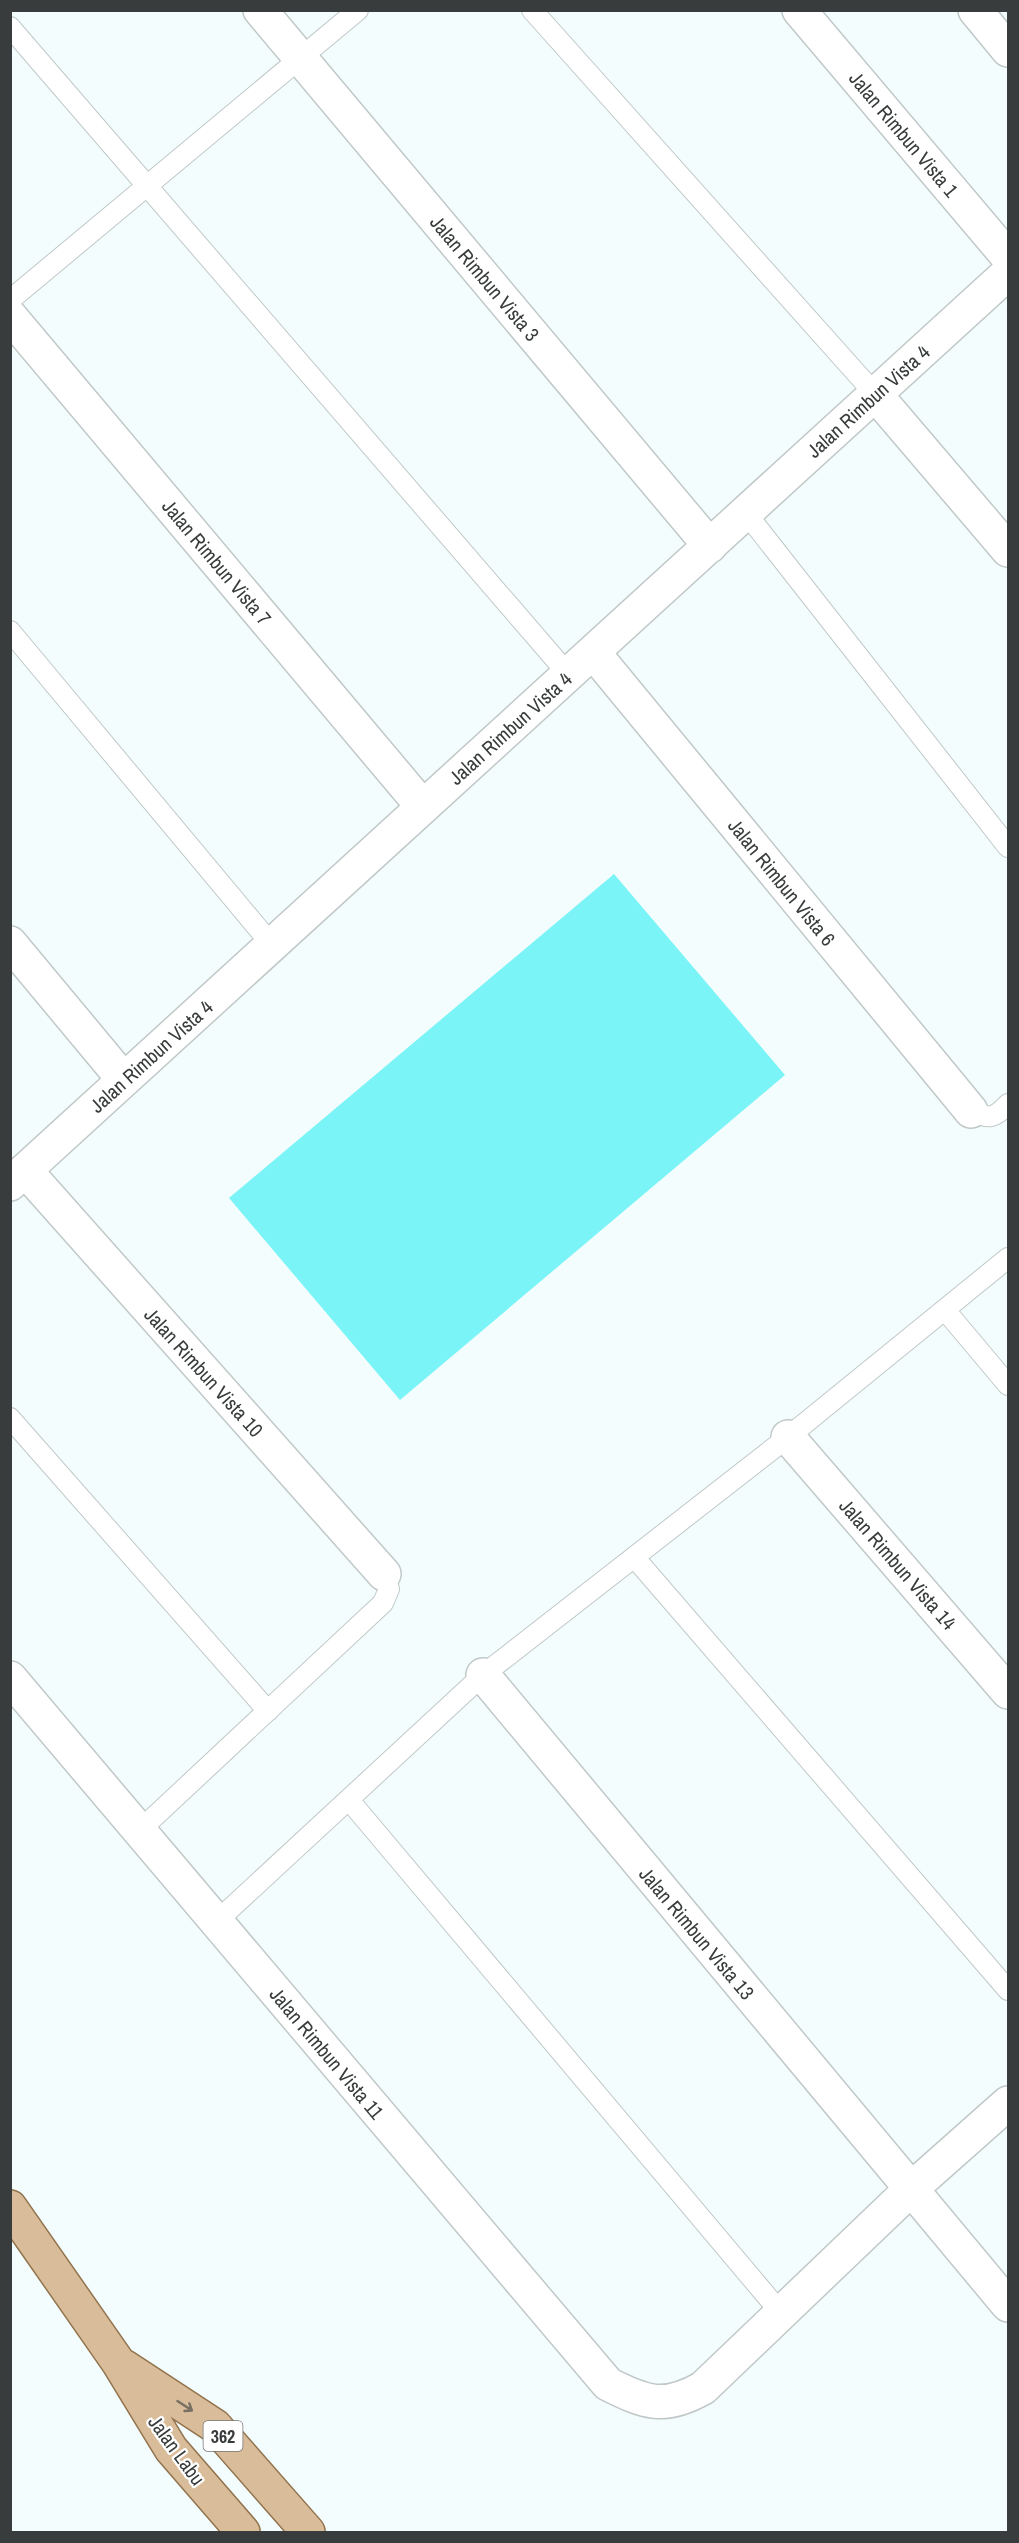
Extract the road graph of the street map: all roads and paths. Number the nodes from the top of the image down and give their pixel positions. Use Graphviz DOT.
graph roads {
  1 [pos="260,10"];
  2 [pos="358,10"];
  3 [pos="532,10"];
  4 [pos="799,10"];
  5 [pos="975,10"];
  6 [pos="10,27"];
  7 [pos="1008,50"];
  8 [pos="301,58"];
  9 [pos="147,186"];
  10 [pos="1008,257"];
  11 [pos="1008,273"];
  12 [pos="10,300"];
  13 [pos="10,316"];
  14 [pos="875,394"];
  15 [pos="746,513"];
  16 [pos="710,546"];
  17 [pos="1008,550"];
  18 [pos="10,631"];
  19 [pos="593,652"];
  20 [pos="568,674"];
  21 [pos="423,807"];
  22 [pos="1008,847"];
  23 [pos="10,943"];
  24 [pos="272,945"];
  25 [pos="124,1080"];
  26 [pos="1008,1104"];
  27 [pos="971,1111"];
  28 [pos="18,1177"];
  29 [pos="1008,1258"];
  30 [pos="945,1310"];
  31 [pos="1008,1385"];
  32 [pos="10,1418"];
  33 [pos="788,1437"];
  34 [pos="634,1557"];
  35 [pos="384,1574"];
  36 [pos="483,1676"];
  37 [pos="10,1678"];
  38 [pos="1008,1692"];
  39 [pos="268,1711"];
  40 [pos="349,1800"];
  41 [pos="139,1831"];
  42 [pos="216,1922"];
  43 [pos="1008,1990"];
  44 [pos="1008,2103"];
  45 [pos="910,2190"];
  46 [pos="10,2208"];
  47 [pos="1008,2305"];
  48 [pos="781,2313"];
  49 [pos="118,2362"];
  50 [pos="243,2532"];
  51 [pos="308,2532"];
  1 -- 8 [label="street, Jalan Rimbun Vista 3"];
  2 -- 8 [label="lane"];
  3 -- 14 [label="lane"];
  4 -- 10 [label="street, Jalan Rimbun Vista 1"];
  5 -- 7 [label="street"];
  6 -- 9 [label="lane"];
  8 -- 9 [label="lane"];
  8 -- 16 [label="street, Jalan Rimbun Vista 3"];
  9 -- 12 [label="lane"];
  9 -- 20 [label="lane"];
  11 -- 14 [label="street, Jalan Rimbun Vista 4"];
  13 -- 21 [label="street, Jalan Rimbun Vista 7"];
  14 -- 15 [label="street, Jalan Rimbun Vista 4"];
  14 -- 17 [label="street"];
  15 -- 16 [label="street, Jalan Rimbun Vista 4"];
  15 -- 22 [label="lane"];
  16 -- 19 [label="street, Jalan Rimbun Vista 4"];
  18 -- 24 [label="lane"];
  19 -- 20 [label="street, Jalan Rimbun Vista 4"];
  19 -- 27 [label="street, Jalan Rimbun Vista 6"];
  20 -- 21 [label="street, Jalan Rimbun Vista 4"];
  21 -- 24 [label="street, Jalan Rimbun Vista 4"];
  23 -- 25 [label="street"];
  24 -- 25 [label="street, Jalan Rimbun Vista 4"];
  25 -- 28 [label="street, Jalan Rimbun Vista 4"];
  26 -- 27 [label="lane"];
  28 -- 35 [label="street, Jalan Rimbun Vista 10"];
  29 -- 30 [label="lane"];
  30 -- 31 [label="lane"];
  30 -- 33 [label="lane"];
  32 -- 39 [label="lane"];
  33 -- 34 [label="lane"];
  33 -- 38 [label="street, Jalan Rimbun Vista 14"];
  34 -- 36 [label="lane"];
  34 -- 43 [label="lane"];
  35 -- 39 [label="lane"];
  36 -- 40 [label="lane"];
  36 -- 45 [label="street, Jalan Rimbun Vista 13"];
  37 -- 41 [label="street, Jalan Rimbun Vista 11"];
  39 -- 41 [label="lane"];
  40 -- 42 [label="lane"];
  40 -- 48 [label="lane"];
  41 -- 42 [label="street, Jalan Rimbun Vista 11"];
  42 -- 48 [label="street, Jalan Rimbun Vista 11"];
  44 -- 45 [label="street"];
  45 -- 47 [label="street, Jalan Rimbun Vista 13"];
  45 -- 48 [label="street"];
  46 -- 49 [label="main road, Jalan Labu / 362"];
  49 -- 50 [label="main road, Jalan Labu / 362"];
  49 -- 51 [label="main road, Jalan Labu / 362, one-way"];
}
